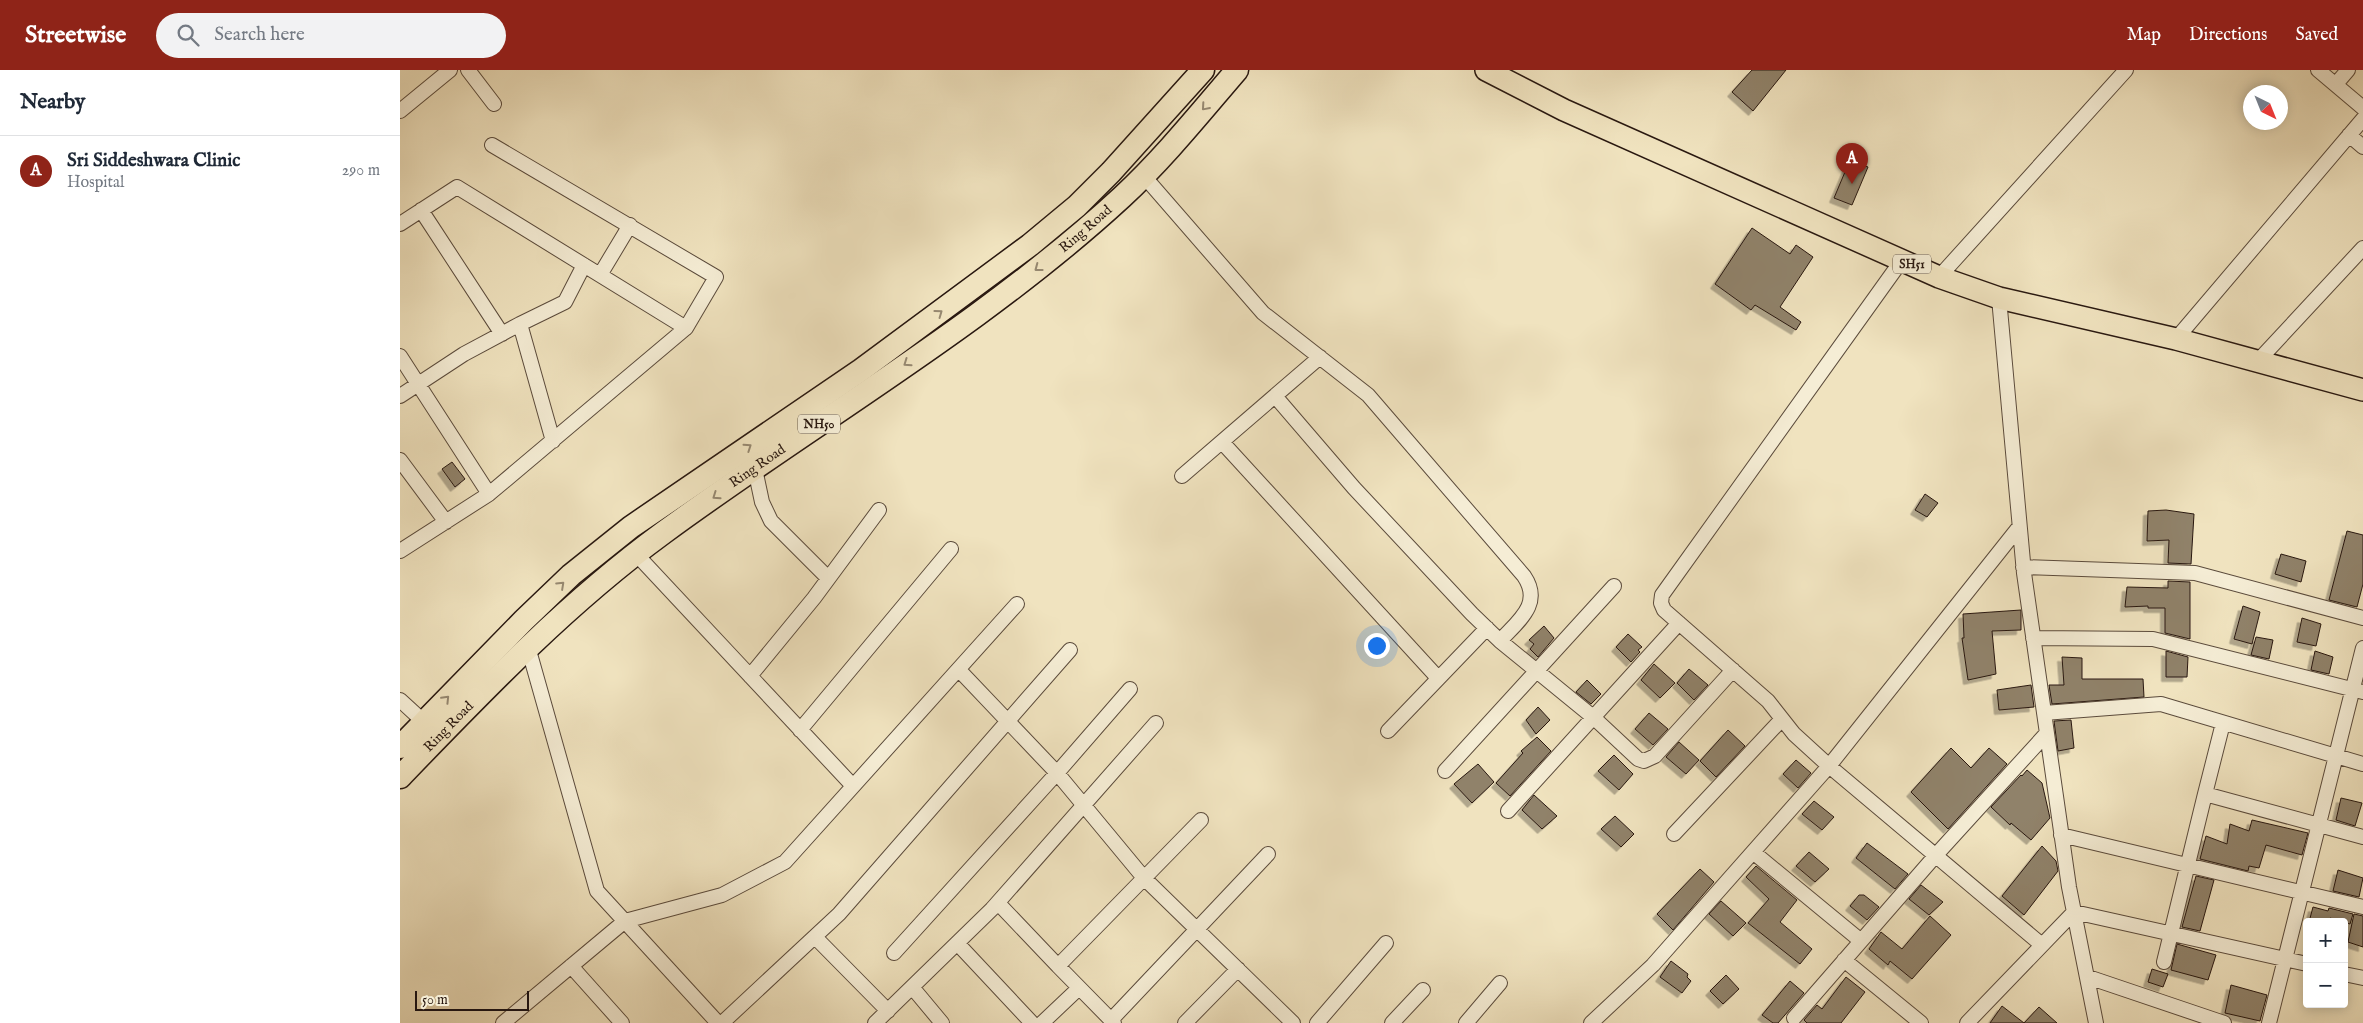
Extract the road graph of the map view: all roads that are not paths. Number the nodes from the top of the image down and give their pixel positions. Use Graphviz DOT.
graph roads {
  1 [pos="450,70"];
  2 [pos="468,70"];
  3 [pos="1203,70"];
  4 [pos="1237,70"];
  5 [pos="1486,70"];
  6 [pos="2126,70"];
  7 [pos="2318,70"];
  8 [pos="2348,70"];
  9 [pos="2336,84"];
  10 [pos="494,104"];
  11 [pos="2363,108"];
  12 [pos="400,111"];
  13 [pos="2363,119"];
  14 [pos="2349,135"];
  15 [pos="492,144"];
  16 [pos="2363,147"];
  17 [pos="1143,175"];
  18 [pos="421,210"];
  19 [pos="400,224"];
  20 [pos="630,226"];
  21 [pos="2363,248"];
  22 [pos="1902,260"];
  23 [pos="584,265"];
  24 [pos="600,275"];
  25 [pos="1939,277"];
  26 [pos="1999,298"];
  27 [pos="520,324"];
  28 [pos="686,328"];
  29 [pos="502,334"];
  30 [pos="2176,339"];
  31 [pos="400,356"];
  32 [pos="1320,357"];
  33 [pos="2257,362"];
  34 [pos="418,384"];
  35 [pos="2363,390"];
  36 [pos="400,396"];
  37 [pos="1275,396"];
  38 [pos="552,441"];
  39 [pos="1222,442"];
  40 [pos="400,460"];
  41 [pos="755,469"];
  42 [pos="1182,476"];
  43 [pos="489,494"];
  44 [pos="879,510"];
  45 [pos="446,522"];
  46 [pos="2019,527"];
  47 [pos="951,549"];
  48 [pos="400,551"];
  49 [pos="636,554"];
  50 [pos="2023,567"];
  51 [pos="828,578"];
  52 [pos="1614,586"];
  53 [pos="1017,604"];
  54 [pos="2363,618"];
  55 [pos="1679,622"];
  56 [pos="1486,628"];
  57 [pos="2033,638"];
  58 [pos="1500,641"];
  59 [pos="528,647"];
  60 [pos="2363,648"];
  61 [pos="1070,650"];
  62 [pos="959,670"];
  63 [pos="1733,670"];
  64 [pos="1537,672"];
  65 [pos="750,676"];
  66 [pos="1438,678"];
  67 [pos="1130,689"];
  68 [pos="2358,691"];
  69 [pos="400,700"];
  70 [pos="2044,713"];
  71 [pos="1593,717"];
  72 [pos="1782,719"];
  73 [pos="1008,721"];
  74 [pos="424,722"];
  75 [pos="1156,723"];
  76 [pos="2223,723"];
  77 [pos="800,730"];
  78 [pos="1388,731"];
  79 [pos="2047,733"];
  80 [pos="400,747"];
  81 [pos="2336,756"];
  82 [pos="2363,764"];
  83 [pos="1829,766"];
  84 [pos="1445,771"];
  85 [pos="1057,773"];
  86 [pos="400,778"];
  87 [pos="853,786"];
  88 [pos="2205,794"];
  89 [pos="1083,806"];
  90 [pos="1508,811"];
  91 [pos="1201,820"];
  92 [pos="2319,825"];
  93 [pos="1674,834"];
  94 [pos="2061,835"];
  95 [pos="2363,837"];
  96 [pos="1753,852"];
  97 [pos="1268,854"];
  98 [pos="1936,855"];
  99 [pos="2188,866"];
  100 [pos="1144,878"];
  101 [pos="2301,892"];
  102 [pos="998,903"];
  103 [pos="2363,907"];
  104 [pos="2074,912"];
  105 [pos="625,921"];
  106 [pos="1197,930"];
  107 [pos="2171,934"];
  108 [pos="815,937"];
  109 [pos="1861,941"];
  110 [pos="957,943"];
  111 [pos="1386,943"];
  112 [pos="2042,945"];
  113 [pos="894,953"];
  114 [pos="2286,959"];
  115 [pos="1844,960"];
  116 [pos="2164,962"];
  117 [pos="2303,963"];
  118 [pos="571,966"];
  119 [pos="1058,966"];
  120 [pos="1238,969"];
  121 [pos="2348,975"];
  122 [pos="2088,977"];
  123 [pos="2363,978"];
  124 [pos="1500,984"];
  125 [pos="912,987"];
  126 [pos="1080,988"];
  127 [pos="1423,990"];
  128 [pos="888,1011"];
  129 [pos="1794,1018"];
  130 [pos="511,1021"];
  131 [pos="1113,1022"];
  132 [pos="622,1023"];
  133 [pos="718,1023"];
  134 [pos="722,1023"];
  135 [pos="875,1023"];
  136 [pos="942,1023"];
  137 [pos="1032,1023"];
  138 [pos="1042,1023"];
  139 [pos="1185,1023"];
  140 [pos="1294,1023"];
  141 [pos="1317,1023"];
  142 [pos="1392,1023"];
  143 [pos="1466,1023"];
  144 [pos="1591,1023"];
  145 [pos="1921,1023"];
  146 [pos="1967,1023"];
  147 [pos="2096,1023"];
  148 [pos="2224,1023"];
  149 [pos="2269,1023"];
  1 -- 12 [label="street"];
  2 -- 10 [label="street"];
  74 -- 3 [label="highway, Ring Road / NH50, one-way"];
  4 -- 17 [label="highway, Ring Road / NH50, one-way"];
  5 -- 22 [label="main road, SH51"];
  6 -- 25 [label="street"];
  7 -- 9 [label="street"];
  8 -- 9 [label="street"];
  9 -- 11 [label="street"];
  13 -- 14 [label="street"];
  14 -- 16 [label="street"];
  14 -- 30 [label="street"];
  15 -- 20 [label="street"];
  17 -- 32 [label="street"];
  17 -- 41 [label="highway, Ring Road / NH50, one-way"];
  18 -- 19 [label="street"];
  18 -- 23 [label="street"];
  18 -- 29 [label="street"];
  20 -- 24 [label="street"];
  20 -- 28 [label="street"];
  21 -- 33 [label="street"];
  22 -- 25 [label="main road, SH51"];
  22 -- 55 [label="street"];
  23 -- 24 [label="street"];
  23 -- 27 [label="street"];
  24 -- 28 [label="street"];
  25 -- 26 [label="main road, SH51"];
  26 -- 30 [label="main road, SH51"];
  26 -- 46 [label="street"];
  27 -- 29 [label="street"];
  27 -- 38 [label="street"];
  28 -- 38 [label="street"];
  29 -- 34 [label="street"];
  30 -- 33 [label="main road, SH51"];
  31 -- 34 [label="street"];
  32 -- 37 [label="street"];
  32 -- 58 [label="street"];
  33 -- 35 [label="main road, SH51"];
  34 -- 36 [label="street"];
  34 -- 43 [label="street"];
  37 -- 39 [label="street"];
  37 -- 56 [label="street"];
  38 -- 43 [label="street"];
  39 -- 42 [label="street"];
  39 -- 66 [label="street"];
  40 -- 45 [label="street"];
  41 -- 49 [label="highway, Ring Road / NH50, one-way"];
  41 -- 51 [label="street"];
  43 -- 45 [label="street"];
  44 -- 51 [label="street"];
  45 -- 48 [label="street"];
  46 -- 50 [label="street"];
  46 -- 83 [label="street"];
  47 -- 77 [label="street"];
  49 -- 59 [label="highway, Ring Road / NH50"];
  49 -- 65 [label="street"];
  50 -- 54 [label="street"];
  50 -- 57 [label="street"];
  51 -- 65 [label="street"];
  52 -- 64 [label="street"];
  53 -- 62 [label="street"];
  55 -- 63 [label="street"];
  55 -- 71 [label="street"];
  56 -- 58 [label="street"];
  56 -- 66 [label="street"];
  57 -- 68 [label="street"];
  57 -- 70 [label="street"];
  58 -- 64 [label="street"];
  59 -- 86 [label="highway, Ring Road / NH50"];
  59 -- 105 [label="street"];
  60 -- 68 [label="street"];
  61 -- 73 [label="street"];
  62 -- 73 [label="street"];
  62 -- 87 [label="street"];
  63 -- 71 [label="street"];
  63 -- 72 [label="street"];
  64 -- 71 [label="street"];
  64 -- 84 [label="street"];
  65 -- 77 [label="street"];
  66 -- 78 [label="street"];
  67 -- 85 [label="street"];
  68 -- 81 [label="street"];
  69 -- 74 [label="street"];
  70 -- 76 [label="street"];
  70 -- 79 [label="street"];
  71 -- 90 [label="street"];
  72 -- 83 [label="street"];
  72 -- 93 [label="street"];
  73 -- 85 [label="street"];
  73 -- 108 [label="street"];
  74 -- 80 [label="highway, Ring Road / NH50"];
  75 -- 89 [label="street"];
  76 -- 81 [label="street"];
  76 -- 88 [label="street"];
  77 -- 87 [label="street"];
  79 -- 94 [label="street"];
  79 -- 98 [label="street"];
  81 -- 82 [label="street"];
  81 -- 92 [label="street"];
  83 -- 96 [label="street"];
  83 -- 98 [label="street"];
  85 -- 89 [label="street"];
  85 -- 113 [label="street"];
  87 -- 105 [label="street"];
  88 -- 92 [label="street"];
  88 -- 99 [label="street"];
  89 -- 100 [label="street"];
  89 -- 102 [label="street"];
  91 -- 100 [label="street"];
  92 -- 95 [label="street"];
  92 -- 101 [label="street"];
  94 -- 99 [label="street"];
  94 -- 104 [label="street"];
  96 -- 109 [label="street"];
  96 -- 144 [label="street"];
  97 -- 106 [label="street"];
  98 -- 109 [label="street"];
  98 -- 112 [label="street"];
  99 -- 101 [label="street"];
  99 -- 107 [label="street"];
  100 -- 106 [label="street"];
  100 -- 119 [label="street"];
  101 -- 103 [label="street"];
  101 -- 114 [label="street"];
  102 -- 110 [label="street"];
  102 -- 119 [label="street"];
  104 -- 107 [label="street"];
  104 -- 112 [label="street"];
  104 -- 122 [label="street"];
  105 -- 118 [label="street"];
  105 -- 133 [label="street"];
  106 -- 120 [label="street"];
  106 -- 131 [label="street"];
  107 -- 114 [label="street"];
  107 -- 116 [label="street"];
  108 -- 128 [label="street"];
  108 -- 134 [label="street"];
  109 -- 115 [label="street"];
  110 -- 125 [label="street"];
  110 -- 137 [label="street"];
  111 -- 141 [label="street"];
  112 -- 146 [label="street"];
  114 -- 117 [label="street"];
  114 -- 149 [label="street"];
  115 -- 129 [label="street"];
  115 -- 145 [label="street"];
  118 -- 130 [label="street"];
  118 -- 132 [label="street"];
  119 -- 126 [label="street"];
  120 -- 139 [label="street"];
  120 -- 140 [label="street"];
  121 -- 123 [label="street"];
  122 -- 147 [label="street"];
  122 -- 148 [label="street"];
  124 -- 143 [label="street"];
  125 -- 128 [label="street"];
  125 -- 136 [label="street"];
  126 -- 131 [label="street"];
  126 -- 138 [label="street"];
  127 -- 142 [label="street"];
  128 -- 135 [label="street"];
}
